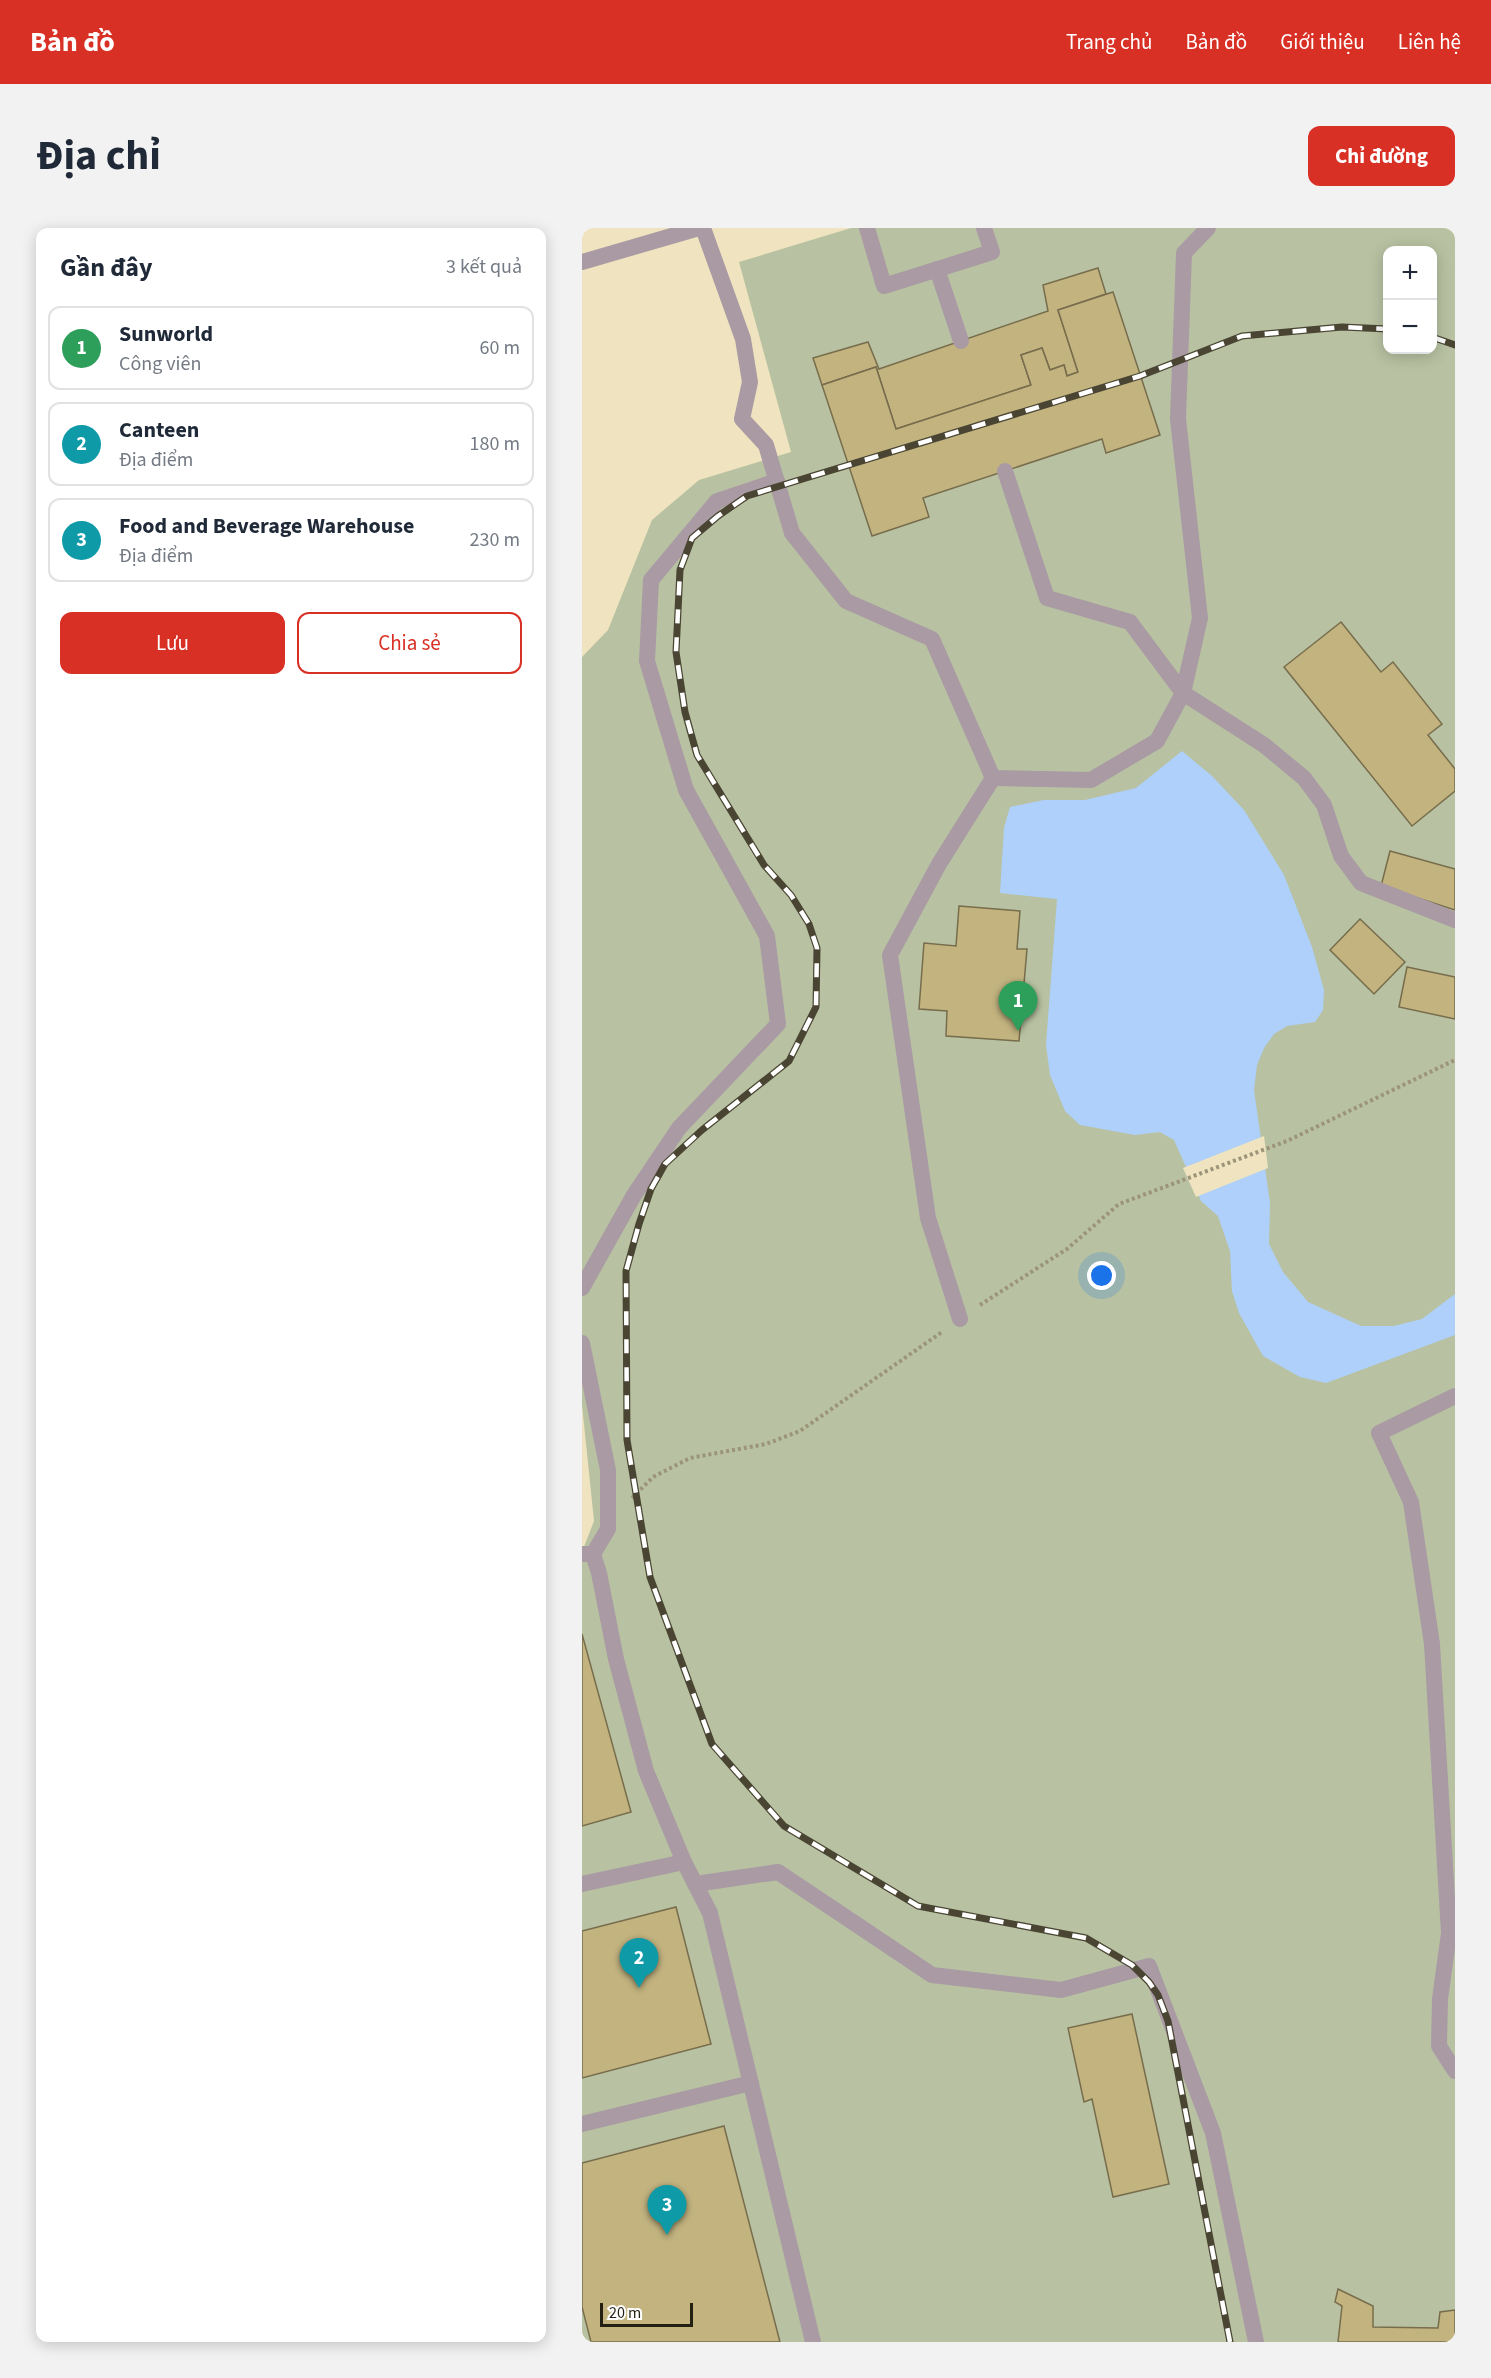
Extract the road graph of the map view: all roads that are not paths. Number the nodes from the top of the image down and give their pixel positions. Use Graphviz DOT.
graph roads {
  1 [pos="701,228"];
  2 [pos="867,228"];
  3 [pos="984,228"];
  4 [pos="1208,228"];
  5 [pos="582,262"];
  6 [pos="937,269"];
  7 [pos="961,341"];
  8 [pos="1005,471"];
  9 [pos="777,481"];
  10 [pos="1184,693"];
  11 [pos="993,777"];
  12 [pos="1455,921"];
  13 [pos="582,1288"];
  14 [pos="960,1319"];
  15 [pos="582,1343"];
  16 [pos="1455,1396"];
  17 [pos="587,1554"];
  18 [pos="684,1862"];
  19 [pos="582,1884"];
  20 [pos="695,1884"];
  21 [pos="1455,2071"];
  22 [pos="750,2083"];
  23 [pos="582,2124"];
  24 [pos="813,2342"];
  25 [pos="1256,2342"];
  1 -- 5 [label="street"];
  1 -- 9 [label="street"];
  2 -- 6 [label="street"];
  3 -- 6 [label="street"];
  4 -- 10 [label="street"];
  6 -- 7 [label="street"];
  8 -- 10 [label="street"];
  9 -- 11 [label="street"];
  9 -- 13 [label="street"];
  10 -- 11 [label="street"];
  10 -- 12 [label="street"];
  11 -- 14 [label="street"];
  15 -- 17 [label="street"];
  16 -- 21 [label="street"];
  17 -- 18 [label="street"];
  18 -- 19 [label="street"];
  18 -- 20 [label="street"];
  20 -- 22 [label="street"];
  20 -- 25 [label="street"];
  22 -- 23 [label="street"];
  22 -- 24 [label="street"];
}
